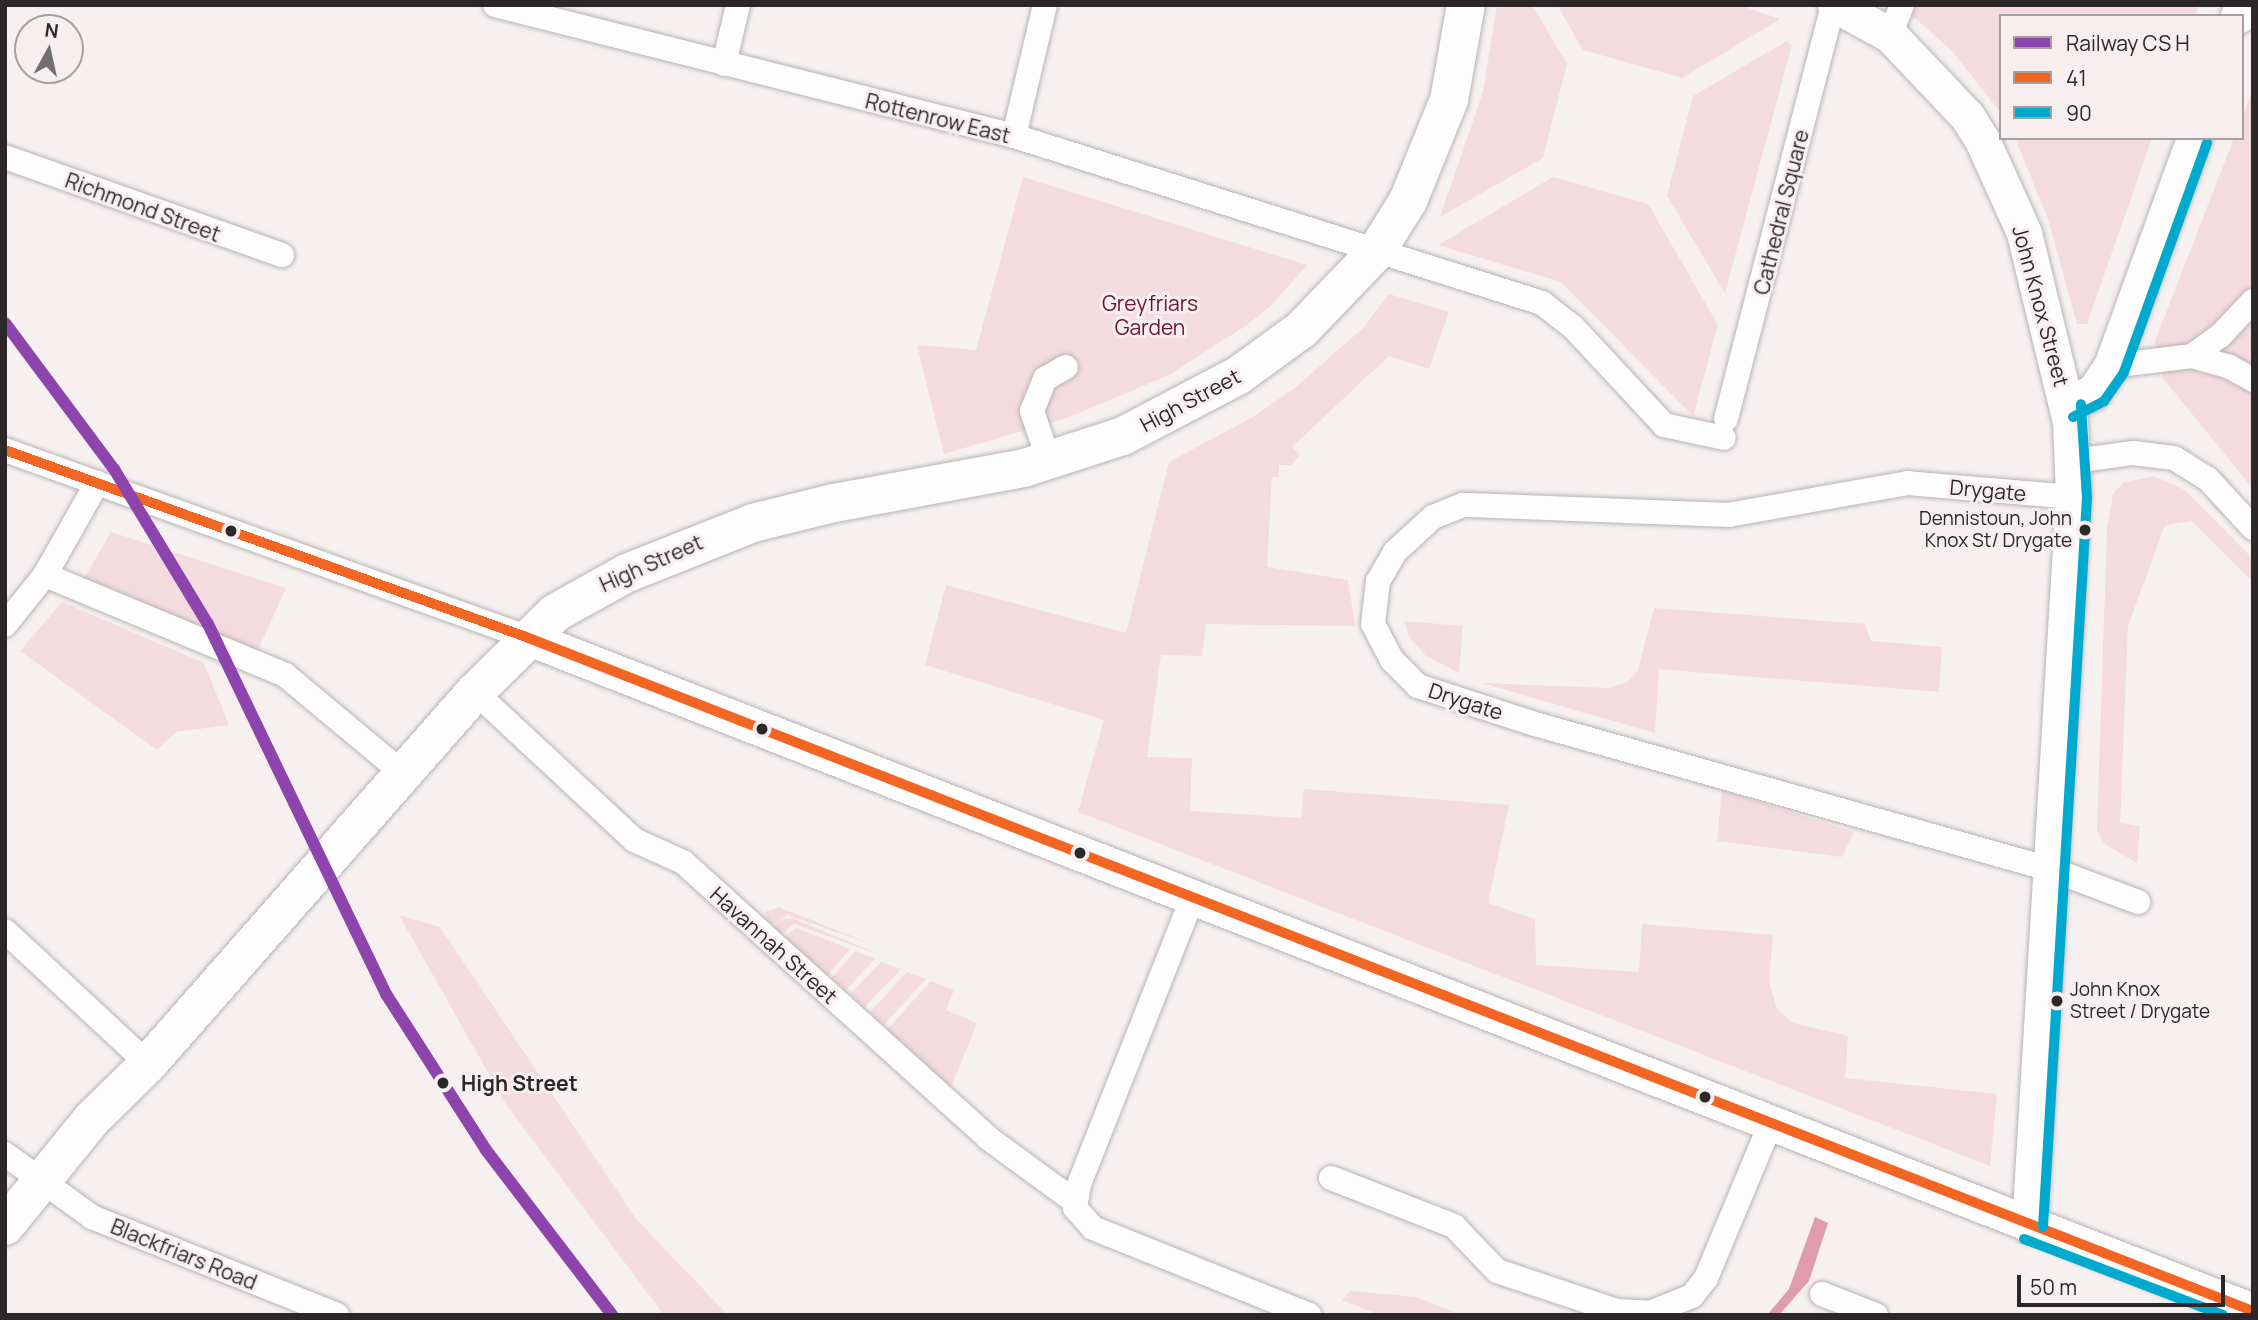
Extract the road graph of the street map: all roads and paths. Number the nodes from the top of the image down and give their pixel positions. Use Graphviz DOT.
graph roads {
  1 [pos="495,5"];
  2 [pos="738,5"];
  3 [pos="1045,5"];
  4 [pos="1466,5"];
  5 [pos="1834,5"];
  6 [pos="1896,20"];
  7 [pos="724,64"];
  8 [pos="1014,135"];
  9 [pos="2193,140"];
  10 [pos="5,157"];
  11 [pos="1376,252"];
  12 [pos="282,255"];
  13 [pos="2253,301"];
  14 [pos="2192,356"];
  15 [pos="2111,366"];
  16 [pos="1066,367"];
  17 [pos="2253,380"];
  18 [pos="2067,405"];
  19 [pos="5,450"];
  20 [pos="1049,461"];
  21 [pos="2074,461"];
  22 [pos="97,483"];
  23 [pos="2073,497"];
  24 [pos="2253,528"];
  25 [pos="45,575"];
  26 [pos="5,625"];
  27 [pos="526,637"];
  28 [pos="475,692"];
  29 [pos="404,774"];
  30 [pos="2053,870"];
  31 [pos="1192,899"];
  32 [pos="2138,902"];
  33 [pos="5,931"];
  34 [pos="148,1064"];
  35 [pos="1770,1125"];
  36 [pos="5,1154"];
  37 [pos="40,1178"];
  38 [pos="1331,1178"];
  39 [pos="1073,1200"];
  40 [pos="5,1226"];
  41 [pos="2029,1226"];
  42 [pos="1822,1294"];
  43 [pos="2253,1311"];
  44 [pos="337,1315"];
  45 [pos="1308,1315"];
  46 [pos="1876,1315"];
  1 -- 7 [label="street, Rottenrow East"];
  2 -- 7 [label="street"];
  3 -- 8 [label="street"];
  4 -- 11 [label="main road, High Street"];
  5 -- 6 [label="street, John Knox Street"];
  5 -- 11 [label="street, Cathedral Square"];
  6 -- 18 [label="street, John Knox Street"];
  7 -- 8 [label="street, Rottenrow East"];
  8 -- 11 [label="street, Rottenrow East"];
  9 -- 15 [label="street"];
  10 -- 12 [label="street, Richmond Street"];
  11 -- 20 [label="main road, High Street"];
  13 -- 14 [label="street"];
  14 -- 15 [label="street"];
  14 -- 17 [label="street"];
  15 -- 18 [label="street"];
  16 -- 20 [label="street"];
  18 -- 21 [label="street, John Knox Street"];
  19 -- 22 [label="street"];
  20 -- 27 [label="main road, High Street"];
  21 -- 23 [label="street, John Knox Street"];
  21 -- 24 [label="street"];
  22 -- 25 [label="street"];
  22 -- 27 [label="street"];
  23 -- 30 [label="street, John Knox Street"];
  23 -- 30 [label="street, Drygate"];
  25 -- 26 [label="street"];
  25 -- 29 [label="street"];
  27 -- 28 [label="main road, High Street"];
  27 -- 31 [label="street"];
  28 -- 29 [label="main road, High Street"];
  28 -- 39 [label="street, Havannah Street"];
  29 -- 34 [label="main road, High Street"];
  30 -- 32 [label="street, Drygate"];
  30 -- 41 [label="street, John Knox Street"];
  31 -- 35 [label="street"];
  31 -- 39 [label="street"];
  33 -- 34 [label="street"];
  34 -- 37 [label="main road, High Street"];
  35 -- 38 [label="street"];
  35 -- 41 [label="street"];
  36 -- 37 [label="street, Blackfriars Road"];
  37 -- 40 [label="main road, High Street"];
  37 -- 44 [label="street, Blackfriars Road"];
  39 -- 45 [label="street, Havannah Street"];
  41 -- 43 [label="street"];
  42 -- 46 [label="street"];
}
